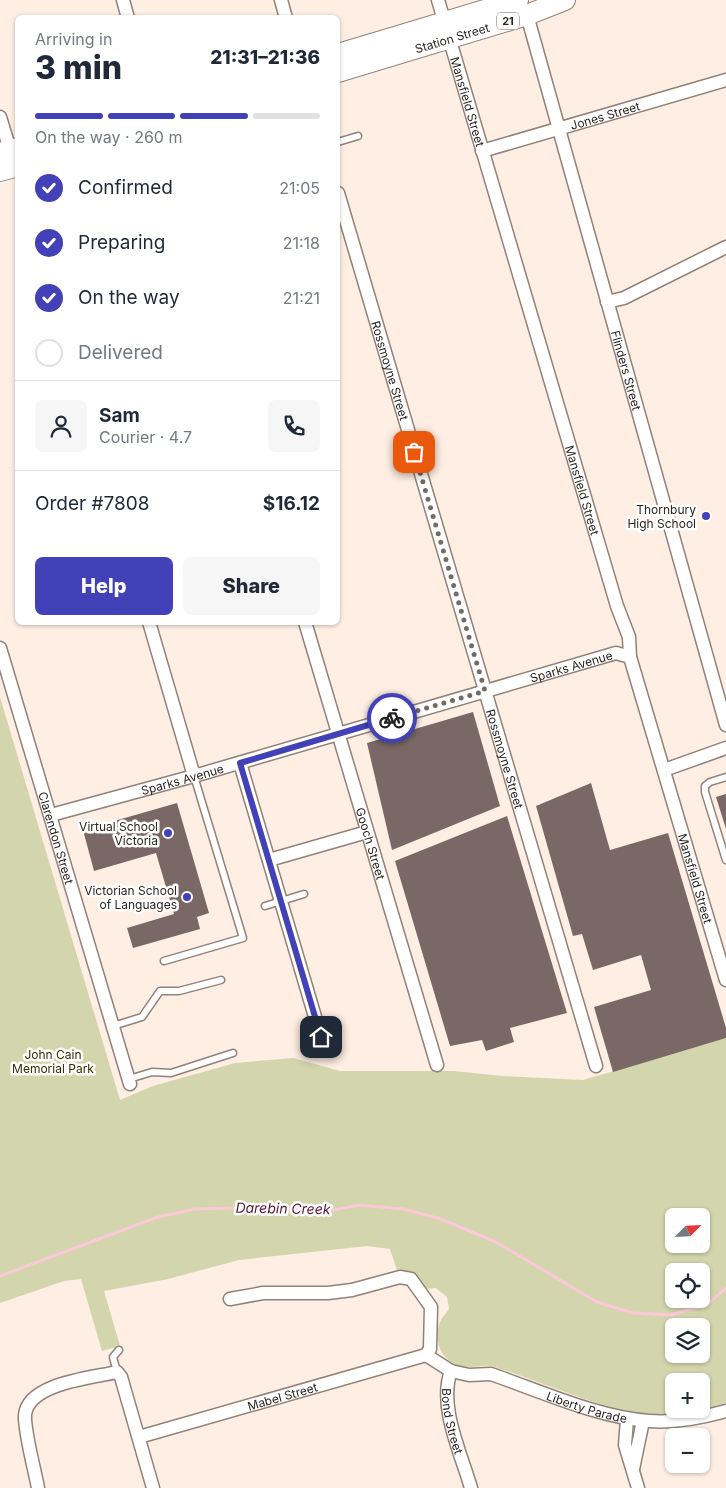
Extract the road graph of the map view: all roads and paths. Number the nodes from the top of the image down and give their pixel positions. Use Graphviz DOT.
graph roads {
  1 [pos="123,0"];
  2 [pos="281,0"];
  3 [pos="438,0"];
  4 [pos="565,0"];
  5 [pos="523,7"];
  6 [pos="127,15"];
  7 [pos="285,15"];
  8 [pos="447,30"];
  9 [pos="340,54"];
  10 [pos="340,71"];
  11 [pos="726,80"];
  12 [pos="0,118"];
  13 [pos="559,129"];
  14 [pos="358,136"];
  15 [pos="340,141"];
  16 [pos="482,151"];
  17 [pos="11,162"];
  18 [pos="340,200"];
  19 [pos="726,247"];
  20 [pos="607,302"];
  21 [pos="150,625"];
  22 [pos="306,625"];
  23 [pos="0,648"];
  24 [pos="630,657"];
  25 [pos="485,691"];
  26 [pos="726,725"];
  27 [pos="338,734"];
  28 [pos="726,748"];
  29 [pos="240,763"];
  30 [pos="664,770"];
  31 [pos="194,776"];
  32 [pos="726,777"];
  33 [pos="50,815"];
  34 [pos="367,832"];
  35 [pos="269,860"];
  36 [pos="726,860"];
  37 [pos="304,894"];
  38 [pos="281,900"];
  39 [pos="265,906"];
  40 [pos="164,961"];
  41 [pos="221,980"];
  42 [pos="726,980"];
  43 [pos="113,1026"];
  44 [pos="321,1037"];
  45 [pos="233,1053"];
  46 [pos="437,1065"];
  47 [pos="596,1066"];
  48 [pos="130,1082"];
  49 [pos="230,1299"];
  50 [pos="119,1350"];
  51 [pos="426,1355"];
  52 [pos="451,1371"];
  53 [pos="117,1372"];
  54 [pos="726,1411"];
  55 [pos="627,1419"];
  56 [pos="643,1421"];
  57 [pos="139,1437"];
  58 [pos="633,1471"];
  59 [pos="38,1488"];
  60 [pos="154,1488"];
  61 [pos="471,1488"];
  62 [pos="638,1488"];
  1 -- 6 [label="street"];
  2 -- 7 [label="street"];
  3 -- 8 [label="street, Mansfield Street"];
  4 -- 5 [label="main road, Station Street / 21"];
  5 -- 8 [label="main road, Station Street / 21"];
  5 -- 13 [label="street, Flinders Street"];
  8 -- 9 [label="main road, Station Street / 21"];
  8 -- 10 [label="main road, Station Street / 21"];
  8 -- 16 [label="street, Mansfield Street"];
  11 -- 13 [label="street, Jones Street"];
  12 -- 17 [label="street"];
  13 -- 16 [label="street, Jones Street"];
  13 -- 20 [label="street, Flinders Street"];
  14 -- 15 [label="lane"];
  16 -- 24 [label="street, Mansfield Street"];
  18 -- 25 [label="street, Rossmoyne Street"];
  19 -- 20 [label="street"];
  20 -- 26 [label="street, Flinders Street"];
  21 -- 31 [label="street"];
  22 -- 27 [label="street, Gooch Street"];
  23 -- 33 [label="street, Clarendon Street"];
  24 -- 25 [label="street, Sparks Avenue"];
  24 -- 30 [label="street, Mansfield Street"];
  25 -- 27 [label="street, Sparks Avenue"];
  25 -- 47 [label="street, Rossmoyne Street"];
  27 -- 29 [label="street, Sparks Avenue"];
  27 -- 34 [label="street, Gooch Street"];
  28 -- 30 [label="street"];
  29 -- 31 [label="street, Sparks Avenue"];
  29 -- 35 [label="street"];
  30 -- 42 [label="street, Mansfield Street"];
  31 -- 33 [label="street, Sparks Avenue"];
  31 -- 40 [label="lane"];
  32 -- 36 [label="lane"];
  33 -- 43 [label="street, Clarendon Street"];
  34 -- 35 [label="street"];
  34 -- 46 [label="street, Gooch Street"];
  35 -- 38 [label="street"];
  37 -- 38 [label="lane"];
  38 -- 39 [label="lane"];
  38 -- 44 [label="street"];
  41 -- 43 [label="lane"];
  43 -- 48 [label="street, Clarendon Street"];
  45 -- 48 [label="lane"];
  49 -- 51 [label="street"];
  50 -- 53 [label="lane"];
  51 -- 52 [label="street, Bond Street"];
  51 -- 57 [label="street, Mabel Street"];
  52 -- 55 [label="street, Liberty Parade"];
  52 -- 61 [label="street, Bond Street"];
  53 -- 57 [label="street"];
  53 -- 59 [label="street"];
  54 -- 56 [label="street, Liberty Parade"];
  55 -- 56 [label="street, Liberty Parade"];
  55 -- 58 [label="street"];
  56 -- 58 [label="street"];
  57 -- 60 [label="street"];
  58 -- 62 [label="street"];
}
